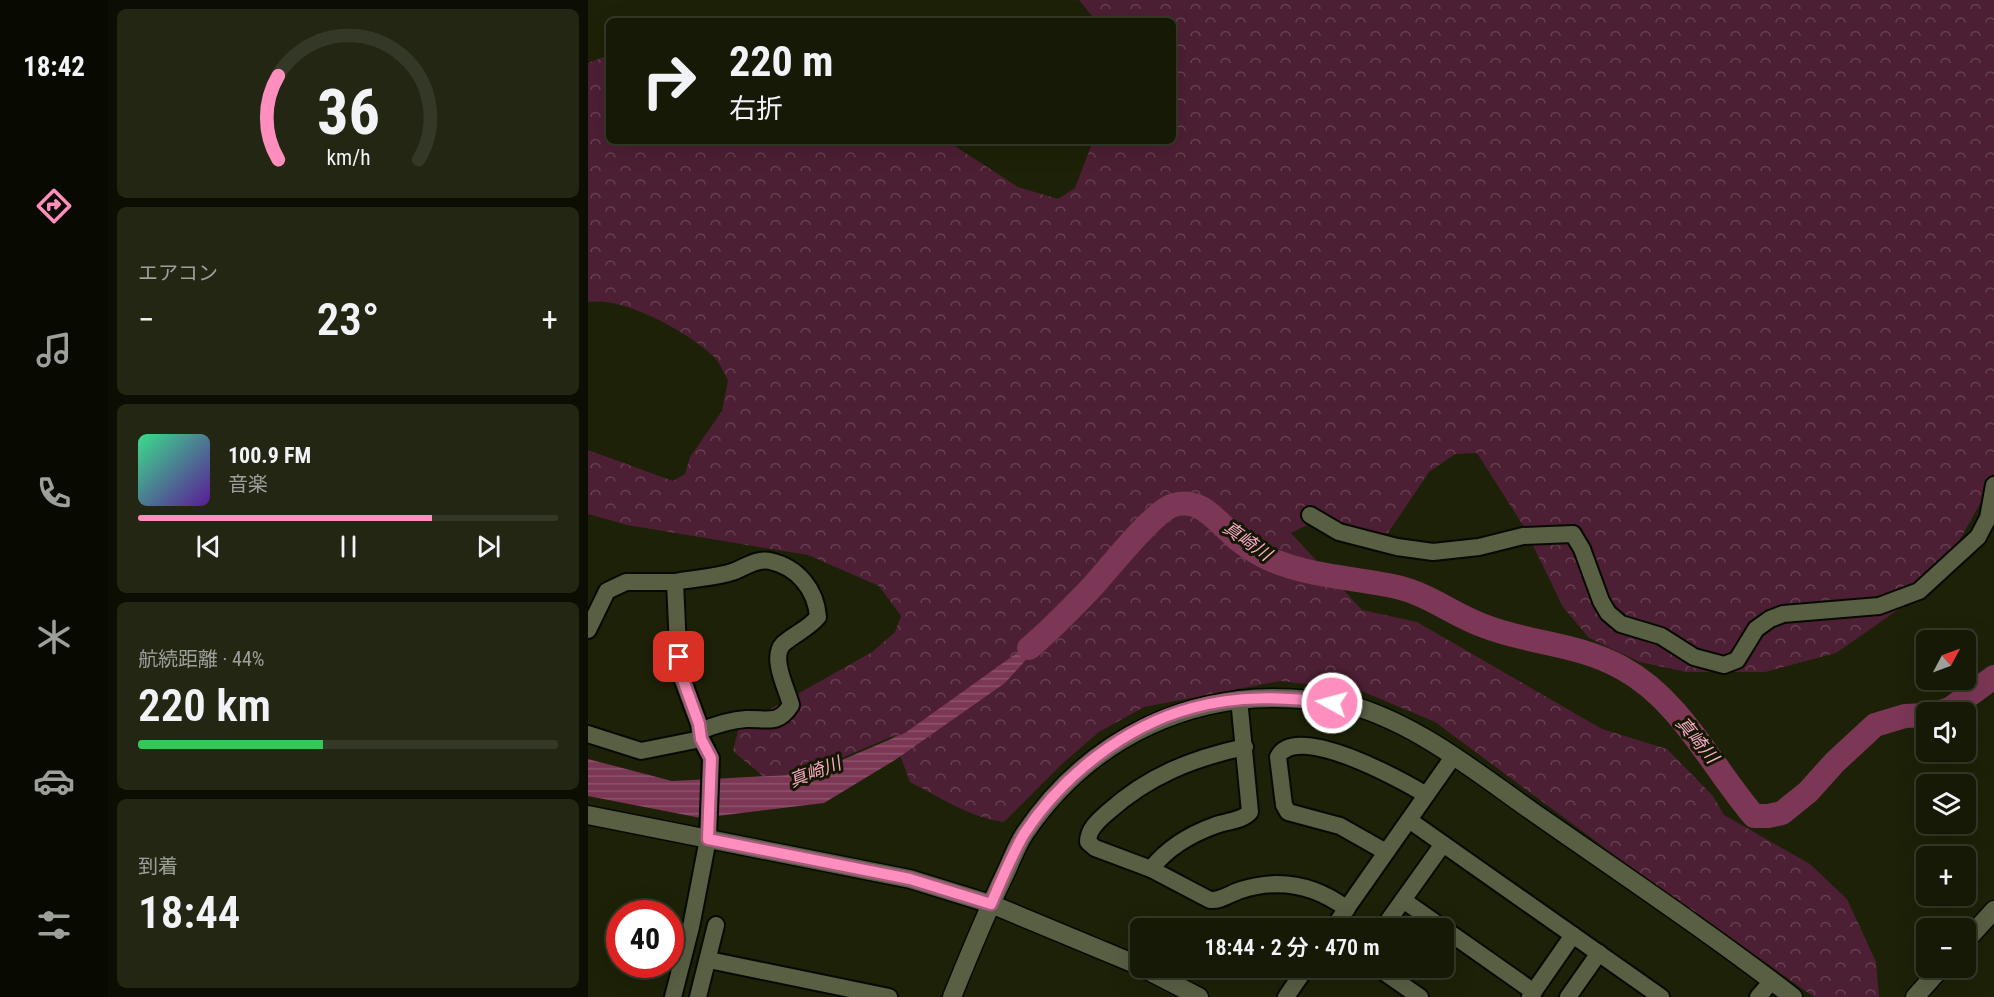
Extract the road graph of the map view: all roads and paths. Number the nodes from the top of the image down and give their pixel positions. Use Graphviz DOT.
graph roads {
  1 [pos="1994,484"];
  2 [pos="1310,515"];
  3 [pos="675,582"];
  4 [pos="588,630"];
  5 [pos="1239,699"];
  6 [pos="588,734"];
  7 [pos="701,735"];
  8 [pos="1245,747"];
  9 [pos="1453,757"];
  10 [pos="1426,795"];
  11 [pos="588,815"];
  12 [pos="1409,820"];
  13 [pos="708,839"];
  14 [pos="1443,844"];
  15 [pos="1386,852"];
  16 [pos="1151,869"];
  17 [pos="1403,900"];
  18 [pos="991,904"];
  19 [pos="1347,909"];
  20 [pos="1994,910"];
  21 [pos="1340,918"];
  22 [pos="1390,918"];
  23 [pos="716,925"];
  24 [pos="1976,930"];
  25 [pos="1573,935"];
  26 [pos="1599,953"];
  27 [pos="709,960"];
  28 [pos="1130,962"];
  29 [pos="1163,978"];
  30 [pos="1299,978"];
  31 [pos="1392,978"];
  32 [pos="1932,978"];
  33 [pos="1772,981"];
  34 [pos="1532,994"];
  35 [pos="673,997"];
  36 [pos="698,997"];
  37 [pos="889,997"];
  38 [pos="952,997"];
  39 [pos="1198,997"];
  40 [pos="1286,997"];
  41 [pos="1420,997"];
  42 [pos="1568,997"];
  43 [pos="1660,997"];
  44 [pos="1758,997"];
  45 [pos="1793,997"];
  46 [pos="1915,997"];
  1 -- 2 [label="street"];
  3 -- 4 [label="street"];
  3 -- 7 [label="street"];
  3 -- 7 [label="street"];
  5 -- 8 [label="street"];
  5 -- 9 [label="street"];
  5 -- 18 [label="street"];
  6 -- 7 [label="street"];
  7 -- 13 [label="street"];
  8 -- 16 [label="street"];
  8 -- 16 [label="street"];
  9 -- 10 [label="street"];
  9 -- 33 [label="street"];
  10 -- 12 [label="street"];
  10 -- 15 [label="street"];
  11 -- 13 [label="street"];
  12 -- 14 [label="street"];
  12 -- 15 [label="street"];
  13 -- 18 [label="street"];
  13 -- 35 [label="street"];
  14 -- 17 [label="street"];
  14 -- 25 [label="street"];
  15 -- 19 [label="street"];
  16 -- 19 [label="street"];
  17 -- 22 [label="street"];
  17 -- 34 [label="street"];
  18 -- 28 [label="street"];
  18 -- 38 [label="street"];
  19 -- 21 [label="street"];
  20 -- 24 [label="street"];
  23 -- 27 [label="street"];
  25 -- 26 [label="street"];
  25 -- 34 [label="street"];
  26 -- 42 [label="street"];
  26 -- 43 [label="street"];
  27 -- 36 [label="street"];
  27 -- 37 [label="street"];
  29 -- 39 [label="street"];
  30 -- 40 [label="street"];
  31 -- 41 [label="street"];
  32 -- 46 [label="street"];
  33 -- 44 [label="street"];
  33 -- 45 [label="street"];
}
